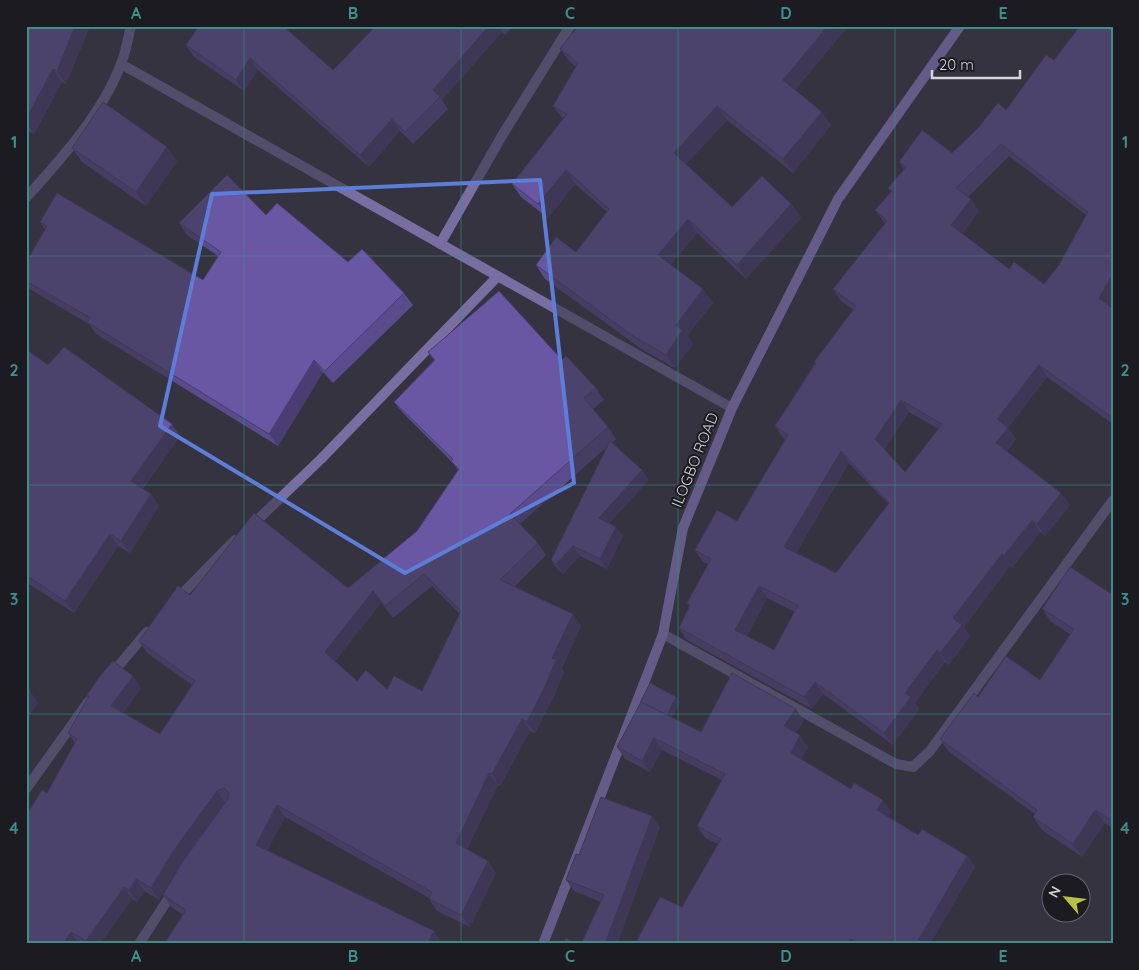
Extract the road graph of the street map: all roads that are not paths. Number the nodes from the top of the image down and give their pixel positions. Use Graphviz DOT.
graph roads {
  1 [pos="131,26"];
  2 [pos="570,26"];
  3 [pos="960,26"];
  4 [pos="121,64"];
  5 [pos="26,198"];
  6 [pos="440,244"];
  7 [pos="497,277"];
  8 [pos="732,408"];
  9 [pos="1112,504"];
  10 [pos="170,606"];
  11 [pos="158,621"];
  12 [pos="663,634"];
  13 [pos="26,789"];
  14 [pos="181,878"];
  15 [pos="139,944"];
  16 [pos="543,944"];
  1 -- 4 [label="street"];
  2 -- 6 [label="street"];
  3 -- 8 [label="main road, ILOGBO ROAD"];
  4 -- 5 [label="street"];
  4 -- 6 [label="street"];
  6 -- 7 [label="street"];
  7 -- 8 [label="street"];
  7 -- 10 [label="street"];
  8 -- 12 [label="main road, ILOGBO ROAD"];
  9 -- 12 [label="street"];
  11 -- 13 [label="street"];
  12 -- 16 [label="main road, ILOGBO ROAD"];
  14 -- 15 [label="street"];
}
